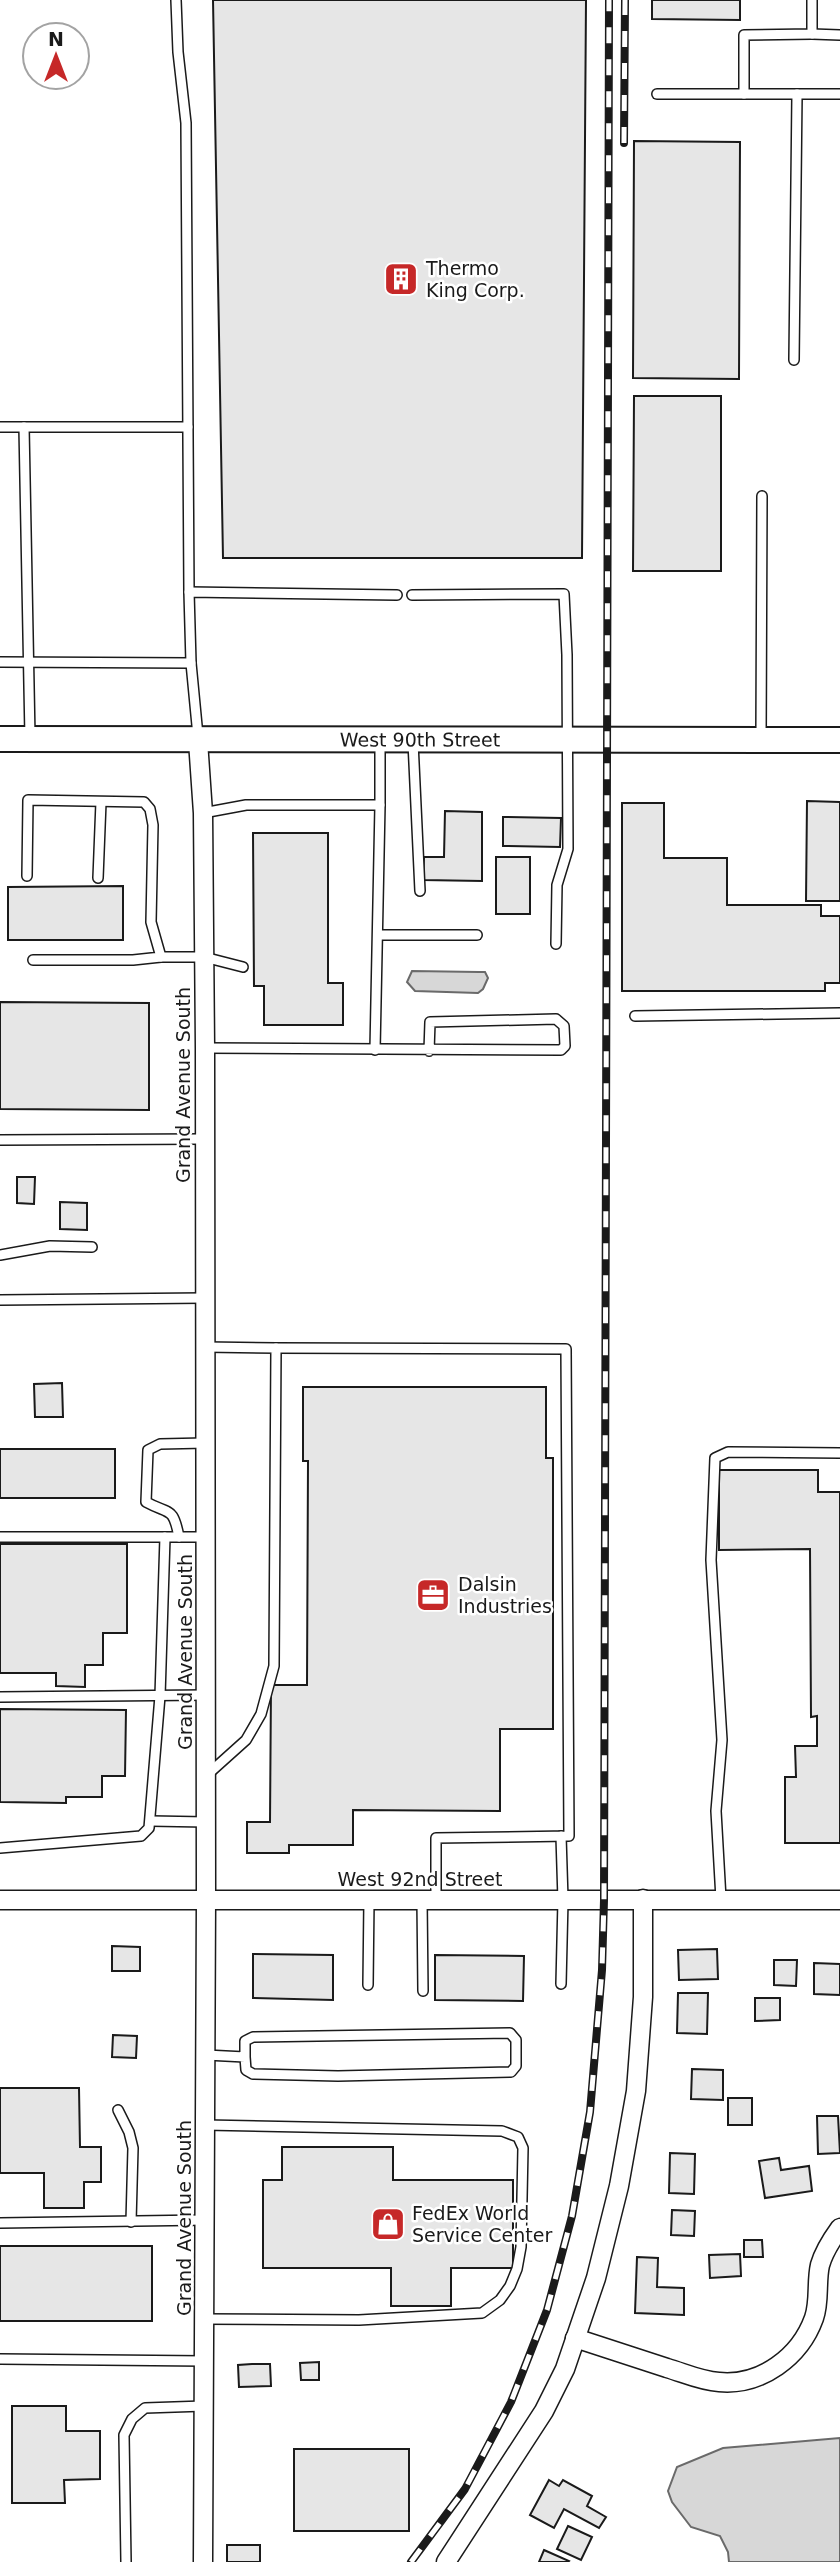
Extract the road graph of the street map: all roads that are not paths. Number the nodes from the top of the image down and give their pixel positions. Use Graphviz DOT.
graph roads {
  1 [pos="176,0"];
  2 [pos="812,0"];
  3 [pos="812,34"];
  4 [pos="840,35"];
  5 [pos="657,94"];
  6 [pos="744,94"];
  7 [pos="797,94"];
  8 [pos="840,94"];
  9 [pos="794,360"];
  10 [pos="0,426"];
  11 [pos="24,427"];
  12 [pos="188,427"];
  13 [pos="762,496"];
  14 [pos="189,592"];
  15 [pos="397,595"];
  16 [pos="412,595"];
  17 [pos="0,662"];
  18 [pos="30,663"];
  19 [pos="191,663"];
  20 [pos="568,738"];
  21 [pos="0,739"];
  22 [pos="30,739"];
  23 [pos="380,740"];
  24 [pos="413,740"];
  25 [pos="761,740"];
  26 [pos="840,740"];
  27 [pos="198,741"];
  28 [pos="100,802"];
  29 [pos="380,805"];
  30 [pos="203,813"];
  31 [pos="27,876"];
  32 [pos="99,878"];
  33 [pos="419,891"];
  34 [pos="379,935"];
  35 [pos="477,935"];
  36 [pos="556,944"];
  37 [pos="161,957"];
  38 [pos="204,957"];
  39 [pos="33,960"];
  40 [pos="243,967"];
  41 [pos="840,1013"];
  42 [pos="635,1016"];
  43 [pos="205,1048"];
  44 [pos="375,1050"];
  45 [pos="429,1051"];
  46 [pos="204,1139"];
  47 [pos="0,1140"];
  48 [pos="92,1247"];
  49 [pos="0,1255"];
  50 [pos="204,1298"];
  51 [pos="0,1300"];
  52 [pos="205,1347"];
  53 [pos="276,1348"];
  54 [pos="205,1443"];
  55 [pos="840,1453"];
  56 [pos="0,1537"];
  57 [pos="165,1537"];
  58 [pos="179,1537"];
  59 [pos="205,1537"];
  60 [pos="206,1695"];
  61 [pos="160,1696"];
  62 [pos="0,1697"];
  63 [pos="206,1776"];
  64 [pos="151,1821"];
  65 [pos="206,1822"];
  66 [pos="561,1836"];
  67 [pos="0,1848"];
  68 [pos="643,1899"];
  69 [pos="721,1899"];
  70 [pos="0,1900"];
  71 [pos="206,1900"];
  72 [pos="369,1900"];
  73 [pos="429,1900"];
  74 [pos="563,1900"];
  75 [pos="840,1900"];
  76 [pos="561,1984"];
  77 [pos="368,1985"];
  78 [pos="423,1991"];
  79 [pos="206,2055"];
  80 [pos="245,2057"];
  81 [pos="118,2110"];
  82 [pos="205,2126"];
  83 [pos="205,2220"];
  84 [pos="131,2222"];
  85 [pos="0,2223"];
  86 [pos="840,2228"];
  87 [pos="204,2319"];
  88 [pos="575,2338"];
  89 [pos="0,2359"];
  90 [pos="204,2361"];
  91 [pos="204,2406"];
  92 [pos="126,2562"];
  93 [pos="203,2562"];
  94 [pos="446,2562"];
  1 -- 12 [label="lane"];
  2 -- 3 [label="lane"];
  3 -- 4 [label="lane"];
  3 -- 6 [label="lane"];
  5 -- 6 [label="lane"];
  6 -- 7 [label="lane"];
  7 -- 8 [label="lane"];
  7 -- 9 [label="lane"];
  10 -- 11 [label="lane"];
  11 -- 12 [label="lane"];
  11 -- 18 [label="lane"];
  12 -- 14 [label="lane"];
  13 -- 25 [label="lane"];
  14 -- 15 [label="lane"];
  14 -- 19 [label="lane"];
  16 -- 20 [label="lane"];
  17 -- 18 [label="lane"];
  18 -- 19 [label="lane"];
  18 -- 22 [label="lane"];
  19 -- 27 [label="lane"];
  20 -- 24 [label="street, West 90th Street"];
  20 -- 25 [label="street, West 90th Street"];
  20 -- 36 [label="lane"];
  21 -- 22 [label="street, West 90th Street"];
  22 -- 27 [label="street, West 90th Street"];
  23 -- 24 [label="street, West 90th Street"];
  23 -- 27 [label="street, West 90th Street"];
  23 -- 29 [label="lane"];
  24 -- 33 [label="lane"];
  25 -- 26 [label="street, West 90th Street"];
  27 -- 30 [label="street, Grand Avenue South"];
  28 -- 31 [label="lane"];
  28 -- 32 [label="lane"];
  28 -- 37 [label="lane"];
  29 -- 30 [label="lane"];
  29 -- 34 [label="lane"];
  30 -- 38 [label="street, Grand Avenue South"];
  34 -- 35 [label="lane"];
  34 -- 44 [label="lane"];
  37 -- 38 [label="lane"];
  37 -- 39 [label="lane"];
  38 -- 40 [label="lane"];
  38 -- 43 [label="street, Grand Avenue South"];
  41 -- 42 [label="lane"];
  43 -- 44 [label="lane"];
  43 -- 46 [label="street, Grand Avenue South"];
  44 -- 45 [label="lane"];
  45 -- 45 [label="lane"];
  46 -- 47 [label="lane"];
  46 -- 50 [label="street, Grand Avenue South"];
  48 -- 49 [label="lane"];
  50 -- 51 [label="lane"];
  50 -- 52 [label="street, Grand Avenue South"];
  52 -- 53 [label="lane"];
  52 -- 54 [label="street, Grand Avenue South"];
  53 -- 63 [label="lane"];
  53 -- 66 [label="lane"];
  54 -- 58 [label="lane"];
  54 -- 59 [label="street, Grand Avenue South"];
  55 -- 69 [label="lane"];
  56 -- 57 [label="lane"];
  57 -- 58 [label="lane"];
  57 -- 61 [label="lane"];
  58 -- 59 [label="lane"];
  59 -- 60 [label="street, Grand Avenue South"];
  60 -- 61 [label="lane"];
  60 -- 63 [label="street, Grand Avenue South"];
  61 -- 62 [label="lane"];
  61 -- 64 [label="lane"];
  63 -- 65 [label="street, Grand Avenue South"];
  64 -- 65 [label="lane"];
  64 -- 67 [label="lane"];
  65 -- 71 [label="street, Grand Avenue South"];
  66 -- 73 [label="lane"];
  66 -- 74 [label="lane"];
  68 -- 69 [label="street, West 92nd Street"];
  68 -- 74 [label="street, West 92nd Street"];
  68 -- 88 [label="street"];
  69 -- 75 [label="street, West 92nd Street"];
  70 -- 71 [label="street, West 92nd Street"];
  71 -- 72 [label="street, West 92nd Street"];
  71 -- 79 [label="street, Grand Avenue South"];
  72 -- 73 [label="street, West 92nd Street"];
  72 -- 77 [label="lane"];
  73 -- 74 [label="street, West 92nd Street"];
  73 -- 78 [label="lane"];
  74 -- 76 [label="lane"];
  79 -- 80 [label="lane"];
  79 -- 82 [label="street, Grand Avenue South"];
  80 -- 80 [label="lane"];
  81 -- 84 [label="lane"];
  82 -- 83 [label="street, Grand Avenue South"];
  82 -- 87 [label="lane"];
  83 -- 84 [label="lane"];
  83 -- 87 [label="street, Grand Avenue South"];
  84 -- 85 [label="lane"];
  86 -- 88 [label="street"];
  87 -- 90 [label="street, Grand Avenue South"];
  88 -- 94 [label="street"];
  89 -- 90 [label="lane"];
  90 -- 91 [label="street, Grand Avenue South"];
  91 -- 92 [label="lane"];
  91 -- 93 [label="street, Grand Avenue South"];
}
